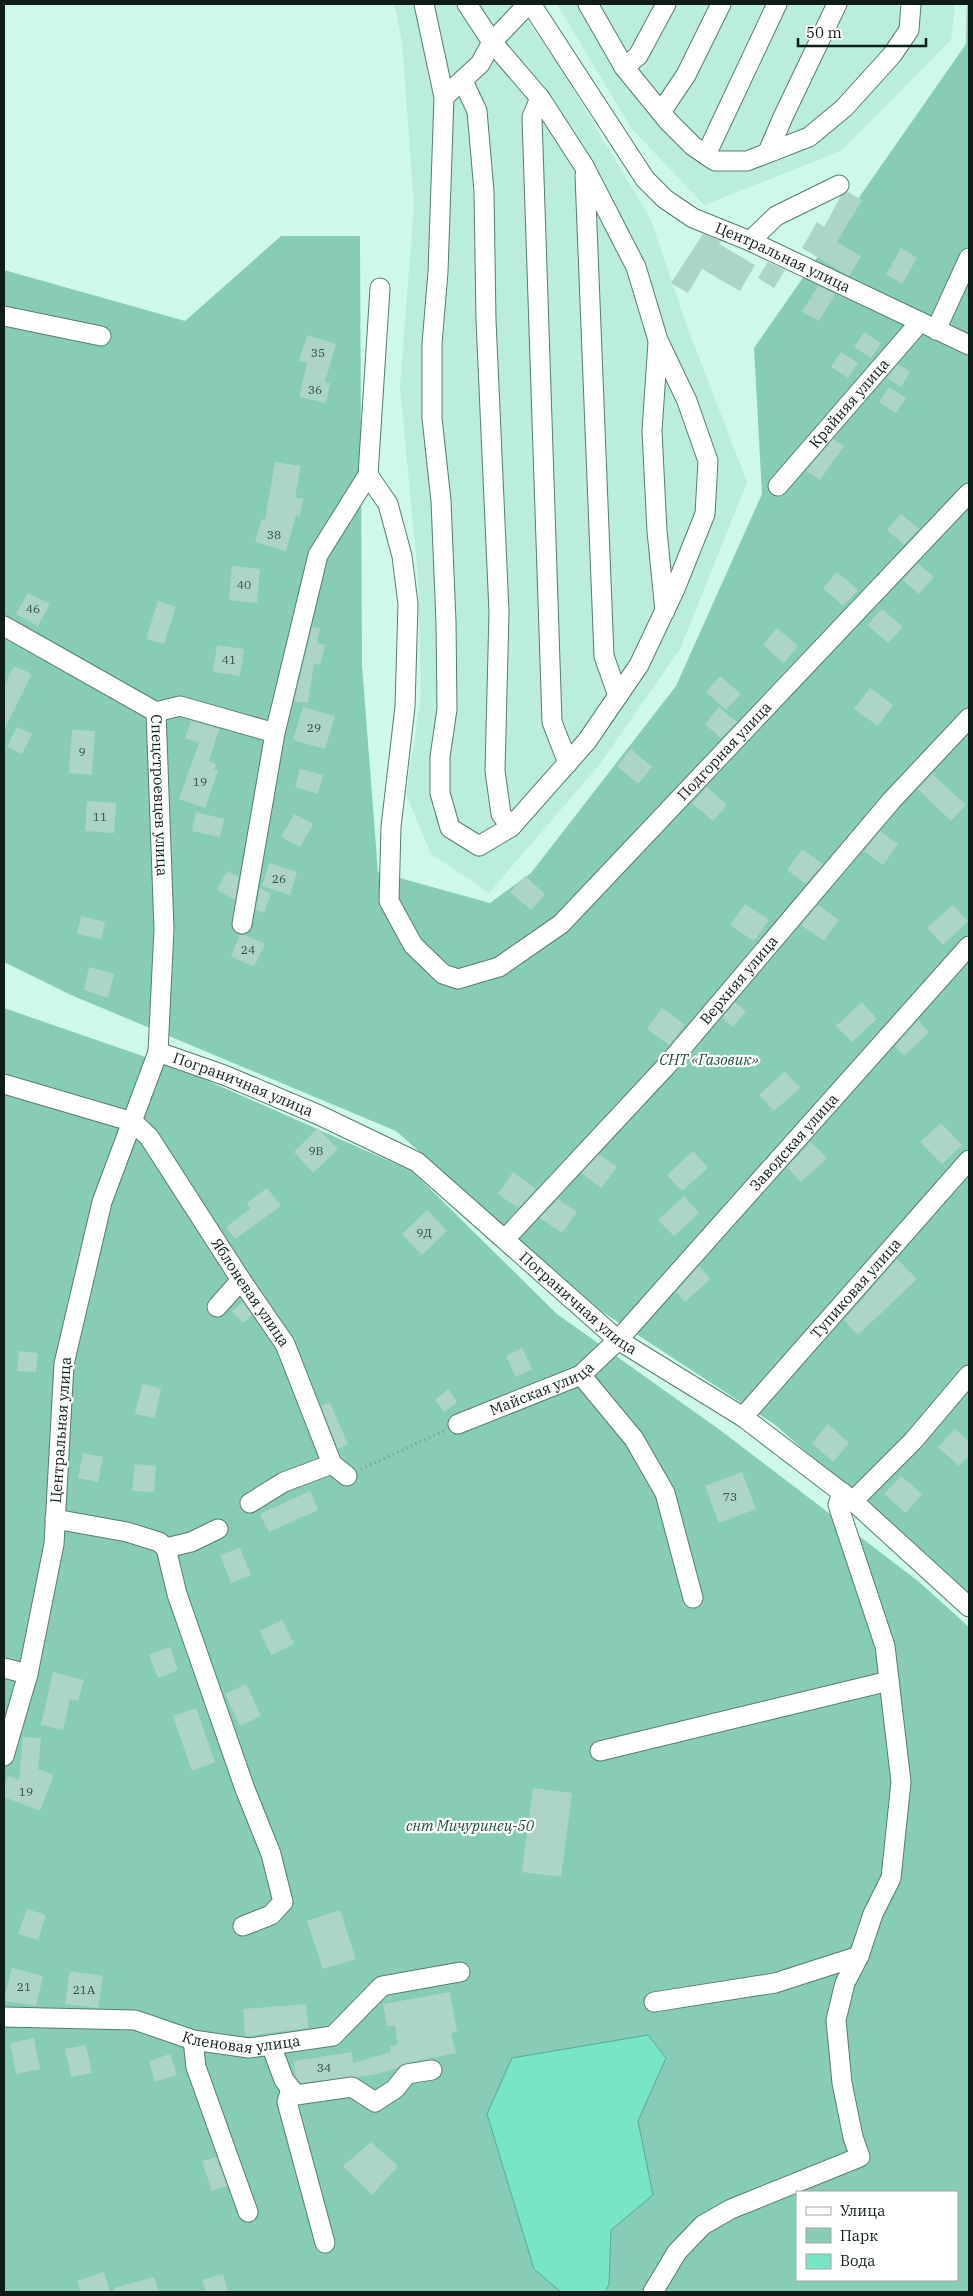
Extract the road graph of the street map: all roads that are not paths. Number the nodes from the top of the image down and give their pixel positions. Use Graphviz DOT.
graph roads {
  1 [pos="424,4"];
  2 [pos="468,4"];
  3 [pos="530,4"];
  4 [pos="666,4"];
  5 [pos="721,4"];
  6 [pos="777,4"];
  7 [pos="837,4"];
  8 [pos="911,4"];
  9 [pos="594,6"];
  10 [pos="492,42"];
  11 [pos="624,67"];
  12 [pos="462,81"];
  13 [pos="444,97"];
  14 [pos="540,98"];
  15 [pos="661,112"];
  16 [pos="768,152"];
  17 [pos="706,155"];
  18 [pos="584,166"];
  19 [pos="839,185"];
  20 [pos="750,241"];
  21 [pos="969,258"];
  22 [pos="380,288"];
  23 [pos="4,316"];
  24 [pos="928,326"];
  25 [pos="101,336"];
  26 [pos="658,340"];
  27 [pos="969,344"];
  28 [pos="368,475"];
  29 [pos="778,486"];
  30 [pos="969,493"];
  31 [pos="665,611"];
  32 [pos="4,626"];
  33 [pos="618,696"];
  34 [pos="156,712"];
  35 [pos="969,718"];
  36 [pos="275,733"];
  37 [pos="568,763"];
  38 [pos="511,828"];
  39 [pos="242,924"];
  40 [pos="969,946"];
  41 [pos="158,1052"];
  42 [pos="4,1084"];
  43 [pos="133,1122"];
  44 [pos="969,1160"];
  45 [pos="505,1239"];
  46 [pos="240,1280"];
  47 [pos="217,1307"];
  48 [pos="618,1340"];
  49 [pos="581,1375"];
  50 [pos="969,1375"];
  51 [pos="742,1417"];
  52 [pos="458,1424"];
  53 [pos="332,1464"];
  54 [pos="347,1476"];
  55 [pos="848,1497"];
  56 [pos="250,1504"];
  57 [pos="55,1518"];
  58 [pos="218,1529"];
  59 [pos="166,1548"];
  60 [pos="965,1596"];
  61 [pos="693,1598"];
  62 [pos="4,1668"];
  63 [pos="28,1674"];
  64 [pos="889,1681"];
  65 [pos="600,1751"];
  66 [pos="4,1756"];
  67 [pos="243,1926"];
  68 [pos="859,1956"];
  69 [pos="460,1972"];
  70 [pos="654,2002"];
  71 [pos="4,2017"];
  72 [pos="193,2040"];
  73 [pos="271,2045"];
  74 [pos="432,2070"];
  75 [pos="291,2089"];
  76 [pos="248,2212"];
  77 [pos="326,2243"];
  78 [pos="653,2292"];
  1 -- 13 [label="street"];
  2 -- 10 [label="street"];
  3 -- 10 [label="street"];
  3 -- 20 [label="street, Центральная улица"];
  4 -- 11 [label="street"];
  5 -- 15 [label="street"];
  6 -- 17 [label="street"];
  7 -- 16 [label="street"];
  8 -- 16 [label="street"];
  9 -- 11 [label="street"];
  10 -- 12 [label="street"];
  10 -- 14 [label="street"];
  11 -- 15 [label="street"];
  12 -- 13 [label="street"];
  12 -- 38 [label="street"];
  13 -- 38 [label="street"];
  14 -- 18 [label="street"];
  14 -- 37 [label="street"];
  15 -- 17 [label="street"];
  16 -- 17 [label="street"];
  18 -- 26 [label="street"];
  18 -- 33 [label="street"];
  19 -- 20 [label="street"];
  20 -- 24 [label="street, Центральная улица"];
  21 -- 24 [label="street, Крайняя улица"];
  22 -- 28 [label="street"];
  23 -- 25 [label="street"];
  24 -- 27 [label="street, Центральная улица"];
  24 -- 29 [label="street, Крайняя улица"];
  26 -- 31 [label="street"];
  26 -- 31 [label="street"];
  28 -- 30 [label="street, Подгорная улица"];
  28 -- 36 [label="street"];
  31 -- 33 [label="street"];
  32 -- 34 [label="street, Спецстроевцев улица"];
  33 -- 37 [label="street"];
  34 -- 36 [label="street"];
  34 -- 41 [label="street, Спецстроевцев улица"];
  35 -- 45 [label="street, Верхняя улица"];
  36 -- 39 [label="street"];
  37 -- 38 [label="street"];
  40 -- 48 [label="street, Заводская улица"];
  41 -- 43 [label="street, Центральная улица"];
  41 -- 45 [label="street, Пограничная улица"];
  42 -- 43 [label="street"];
  43 -- 46 [label="street, Яблоневая улица"];
  43 -- 57 [label="street, Центральная улица"];
  44 -- 51 [label="street, Тупиковая улица"];
  45 -- 48 [label="street, Пограничная улица"];
  46 -- 47 [label="street"];
  46 -- 53 [label="street, Яблоневая улица"];
  48 -- 49 [label="street, Майская улица"];
  48 -- 51 [label="street, Пограничная улица"];
  49 -- 52 [label="street, Майская улица"];
  49 -- 61 [label="street"];
  50 -- 55 [label="street"];
  51 -- 55 [label="street, Пограничная улица"];
  53 -- 54 [label="street, Яблоневая улица"];
  53 -- 56 [label="street"];
  55 -- 60 [label="street, Пограничная улица"];
  55 -- 64 [label="street"];
  57 -- 59 [label="street"];
  57 -- 63 [label="street, Центральная улица"];
  58 -- 59 [label="street"];
  59 -- 67 [label="street"];
  62 -- 63 [label="street"];
  63 -- 66 [label="street, Центральная улица"];
  64 -- 65 [label="street"];
  64 -- 68 [label="street"];
  68 -- 70 [label="street"];
  68 -- 78 [label="street"];
  69 -- 73 [label="street, Кленовая улица"];
  71 -- 72 [label="street, Кленовая улица"];
  72 -- 73 [label="street, Кленовая улица"];
  72 -- 76 [label="street"];
  73 -- 75 [label="street"];
  74 -- 75 [label="street"];
  75 -- 77 [label="street"];
}
